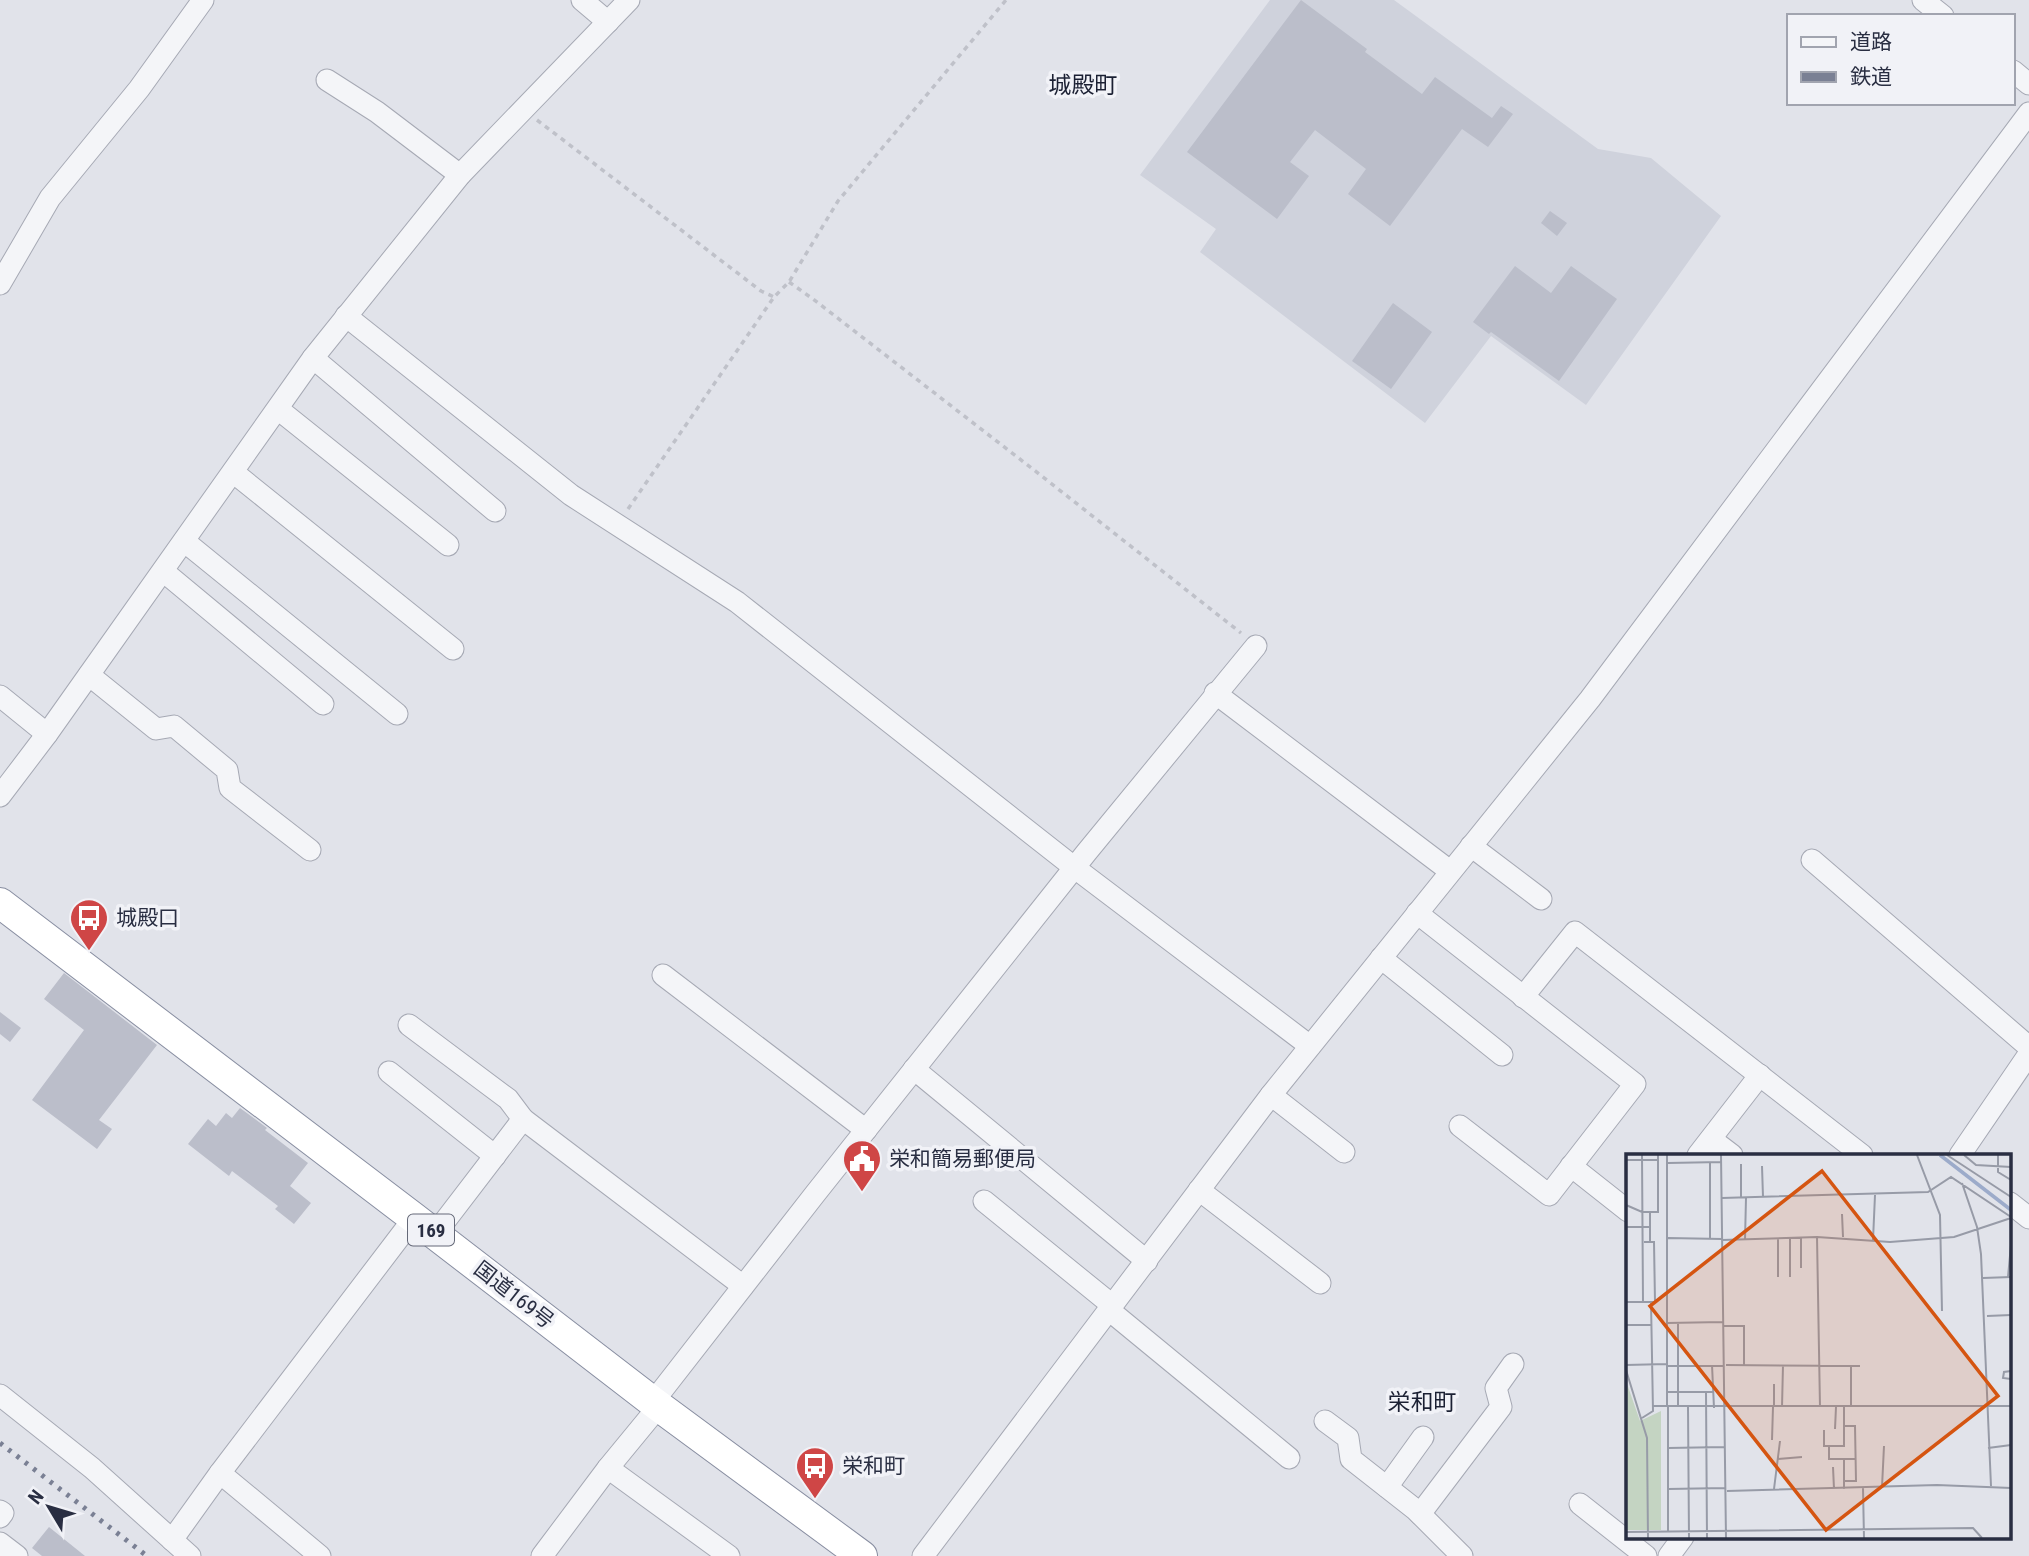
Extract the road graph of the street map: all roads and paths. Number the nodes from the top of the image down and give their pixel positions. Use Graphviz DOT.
graph roads {
  1 [pos="203,0"];
  2 [pos="582,0"];
  3 [pos="629,0"];
  4 [pos="1006,0"];
  5 [pos="1923,0"];
  6 [pos="1940,14"];
  7 [pos="608,22"];
  8 [pos="2015,73"];
  9 [pos="327,80"];
  10 [pos="2029,84"];
  11 [pos="524,110"];
  12 [pos="2029,113"];
  13 [pos="460,175"];
  14 [pos="789,282"];
  15 [pos="0,284"];
  16 [pos="774,297"];
  17 [pos="346,316"];
  18 [pos="313,358"];
  19 [pos="278,408"];
  20 [pos="233,472"];
  21 [pos="495,511"];
  22 [pos="616,526"];
  23 [pos="184,541"];
  24 [pos="448,545"];
  25 [pos="163,571"];
  26 [pos="1256,646"];
  27 [pos="453,649"];
  28 [pos="89,675"];
  29 [pos="1215,693"];
  30 [pos="0,696"];
  31 [pos="323,704"];
  32 [pos="397,714"];
  33 [pos="47,734"];
  34 [pos="0,796"];
  35 [pos="1471,846"];
  36 [pos="310,850"];
  37 [pos="1812,860"];
  38 [pos="1075,867"];
  39 [pos="1450,871"];
  40 [pos="1541,899"];
  41 [pos="0,903"];
  42 [pos="1417,913"];
  43 [pos="1381,958"];
  44 [pos="663,975"];
  45 [pos="1523,997"];
  46 [pos="409,1025"];
  47 [pos="1310,1046"];
  48 [pos="2029,1047"];
  49 [pos="1502,1055"];
  50 [pos="2029,1055"];
  51 [pos="914,1069"];
  52 [pos="389,1072"];
  53 [pos="1760,1075"];
  54 [pos="1270,1095"];
  55 [pos="523,1119"];
  56 [pos="1460,1126"];
  57 [pos="866,1130"];
  58 [pos="1704,1147"];
  59 [pos="1344,1152"];
  60 [pos="1728,1154"];
  61 [pos="1861,1154"];
  62 [pos="1961,1154"];
  63 [pos="495,1156"];
  64 [pos="1571,1166"];
  65 [pos="1199,1189"];
  66 [pos="984,1202"];
  67 [pos="2011,1204"];
  68 [pos="1626,1209"];
  69 [pos="2029,1218"];
  70 [pos="424,1226"];
  71 [pos="1147,1261"];
  72 [pos="1320,1283"];
  73 [pos="743,1286"];
  74 [pos="1110,1307"];
  75 [pos="1513,1364"];
  76 [pos="0,1395"];
  77 [pos="656,1404"];
  78 [pos="1325,1421"];
  79 [pos="1423,1437"];
  80 [pos="1289,1458"];
  81 [pos="608,1468"];
  82 [pos="220,1473"];
  83 [pos="1387,1487"];
  84 [pos="1580,1504"];
  85 [pos="0,1511"];
  86 [pos="1420,1514"];
  87 [pos="0,1517"];
  88 [pos="1682,1538"];
  89 [pos="172,1540"];
  90 [pos="0,1543"];
  91 [pos="17,1556"];
  92 [pos="190,1556"];
  93 [pos="320,1556"];
  94 [pos="542,1556"];
  95 [pos="729,1556"];
  96 [pos="862,1556"];
  97 [pos="923,1556"];
  98 [pos="1462,1556"];
  99 [pos="1646,1556"];
  100 [pos="1669,1556"];
  1 -- 15 [label="street"];
  2 -- 7 [label="street"];
  3 -- 7 [label="street"];
  4 -- 14 [label="path"];
  5 -- 6 [label="street"];
  7 -- 11 [label="street"];
  8 -- 10 [label="street"];
  9 -- 13 [label="street"];
  11 -- 13 [label="street"];
  11 -- 16 [label="path"];
  12 -- 35 [label="street"];
  13 -- 17 [label="street"];
  14 -- 16 [label="path"];
  14 -- 26 [label="path"];
  16 -- 22 [label="path"];
  17 -- 18 [label="street"];
  17 -- 22 [label="street"];
  18 -- 19 [label="street"];
  18 -- 21 [label="street"];
  19 -- 20 [label="street"];
  19 -- 24 [label="street"];
  20 -- 23 [label="street"];
  20 -- 27 [label="street"];
  22 -- 38 [label="street"];
  23 -- 25 [label="street"];
  23 -- 32 [label="street"];
  25 -- 28 [label="street"];
  25 -- 31 [label="street"];
  26 -- 29 [label="street"];
  28 -- 33 [label="street"];
  28 -- 36 [label="street"];
  29 -- 38 [label="street"];
  29 -- 39 [label="street"];
  30 -- 33 [label="street"];
  33 -- 34 [label="street"];
  35 -- 39 [label="street"];
  35 -- 40 [label="street"];
  37 -- 48 [label="street"];
  38 -- 47 [label="street"];
  38 -- 51 [label="street"];
  39 -- 42 [label="street"];
  41 -- 70 [label="highway, 国道169号 / 169"];
  42 -- 43 [label="street"];
  42 -- 45 [label="street"];
  43 -- 47 [label="street"];
  43 -- 49 [label="street"];
  44 -- 57 [label="street"];
  45 -- 53 [label="street"];
  45 -- 64 [label="street"];
  46 -- 55 [label="street"];
  47 -- 54 [label="street"];
  50 -- 62 [label="street"];
  51 -- 57 [label="street"];
  51 -- 71 [label="street"];
  52 -- 63 [label="street"];
  53 -- 58 [label="street"];
  53 -- 61 [label="street"];
  54 -- 59 [label="street"];
  54 -- 65 [label="street"];
  55 -- 63 [label="street"];
  55 -- 73 [label="street"];
  56 -- 64 [label="street"];
  57 -- 73 [label="street"];
  58 -- 60 [label="street"];
  63 -- 70 [label="street"];
  64 -- 68 [label="street"];
  65 -- 71 [label="street"];
  65 -- 72 [label="street"];
  66 -- 74 [label="street"];
  67 -- 69 [label="street"];
  70 -- 77 [label="highway, 国道169号 / 169"];
  70 -- 82 [label="street"];
  71 -- 74 [label="street"];
  73 -- 77 [label="street"];
  74 -- 80 [label="street"];
  74 -- 97 [label="street"];
  75 -- 86 [label="street"];
  76 -- 89 [label="street"];
  77 -- 81 [label="street"];
  77 -- 96 [label="highway, 国道169号 / 169"];
  78 -- 83 [label="street"];
  79 -- 83 [label="street"];
  81 -- 94 [label="street"];
  81 -- 95 [label="street"];
  82 -- 89 [label="street"];
  82 -- 93 [label="street"];
  83 -- 86 [label="street"];
  84 -- 99 [label="street"];
  85 -- 87 [label="street"];
  86 -- 98 [label="street"];
  88 -- 100 [label="street"];
  89 -- 92 [label="street"];
  90 -- 91 [label="street"];
}
